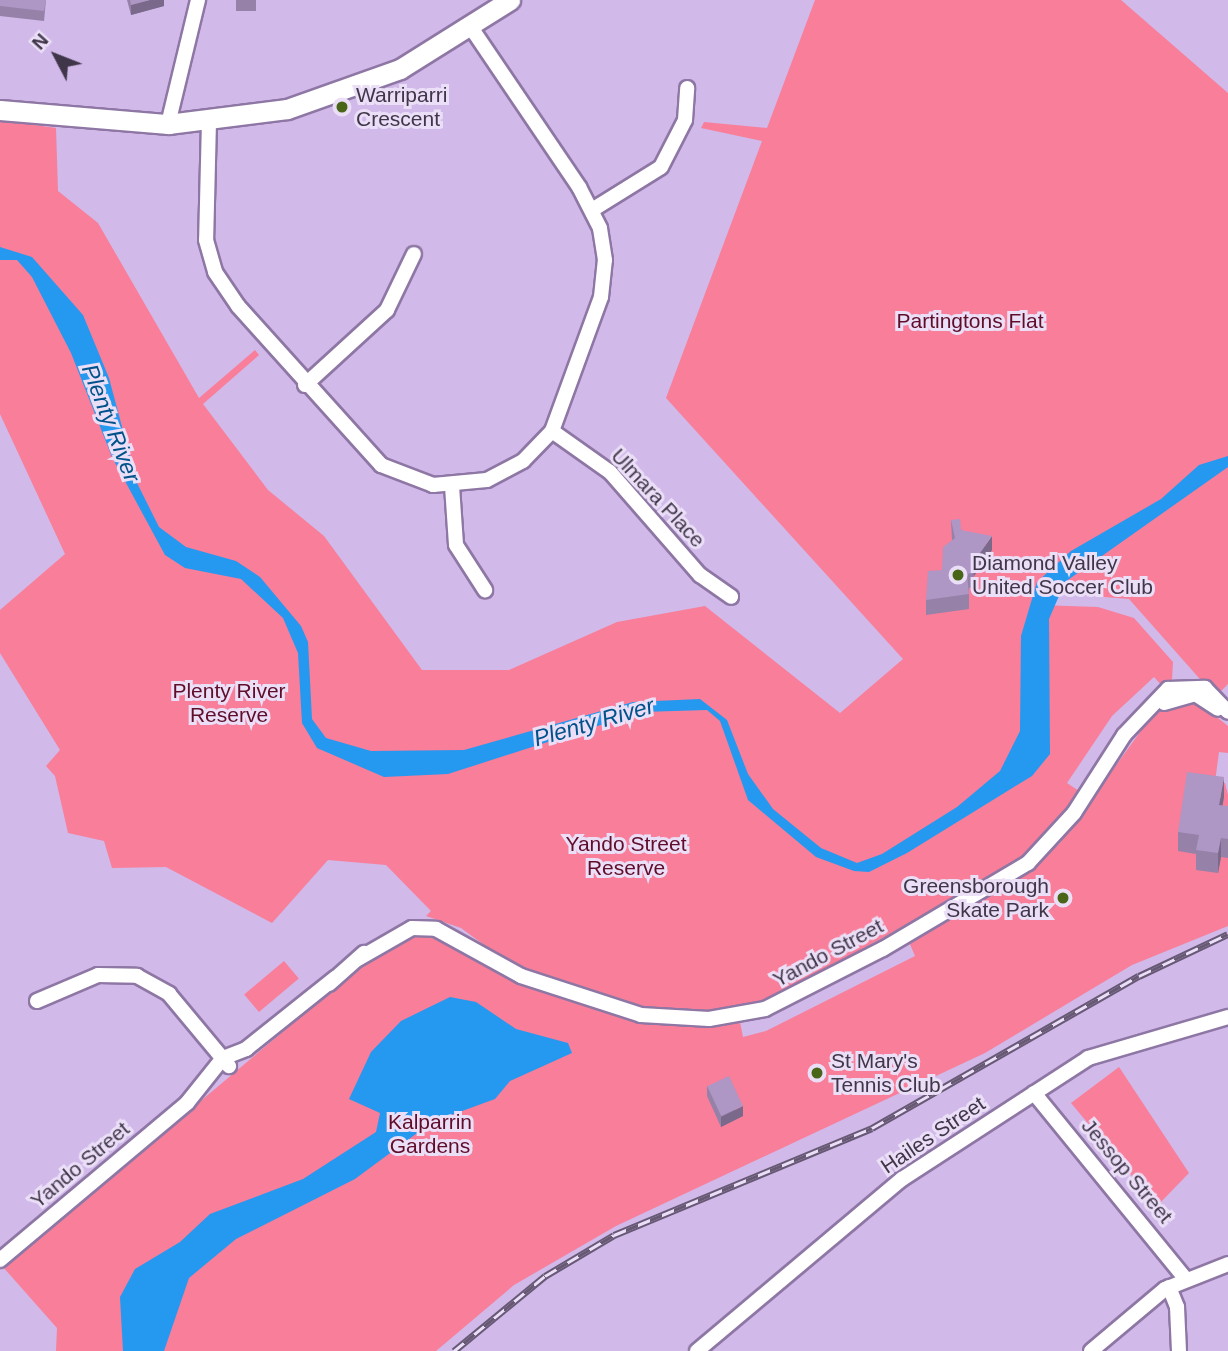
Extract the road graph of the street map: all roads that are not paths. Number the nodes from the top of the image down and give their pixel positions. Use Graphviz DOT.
graph roads {
  1 [pos="198,0"];
  2 [pos="510,0"];
  3 [pos="472,29"];
  4 [pos="687,88"];
  5 [pos="6,109"];
  6 [pos="209,121"];
  7 [pos="168,124"];
  8 [pos="592,210"];
  9 [pos="414,254"];
  10 [pos="305,385"];
  11 [pos="552,431"];
  12 [pos="452,486"];
  13 [pos="485,590"];
  14 [pos="731,597"];
  15 [pos="1189,689"];
  16 [pos="1228,712"];
  17 [pos="1228,717"];
  18 [pos="37,1001"];
  19 [pos="1228,1017"];
  20 [pos="226,1062"];
  21 [pos="1034,1093"];
  22 [pos="0,1260"];
  23 [pos="1228,1264"];
  24 [pos="1185,1278"];
  25 [pos="1169,1287"];
  26 [pos="697,1351"];
  27 [pos="1091,1351"];
  28 [pos="1179,1351"];
  1 -- 7 [label="street"];
  2 -- 3 [label="street"];
  3 -- 6 [label="street"];
  3 -- 8 [label="street"];
  4 -- 8 [label="street"];
  5 -- 7 [label="street"];
  6 -- 7 [label="street"];
  6 -- 10 [label="street"];
  8 -- 11 [label="street"];
  9 -- 10 [label="street"];
  10 -- 12 [label="street"];
  11 -- 12 [label="street"];
  11 -- 14 [label="street, Ulmara Place"];
  12 -- 13 [label="street"];
  15 -- 16 [label="street"];
  15 -- 17 [label="street"];
  15 -- 20 [label="street, Yando Street"];
  18 -- 20 [label="street"];
  19 -- 21 [label="street, Hailes Street"];
  20 -- 22 [label="street, Yando Street"];
  21 -- 24 [label="street, Jessop Street"];
  21 -- 26 [label="street, Hailes Street"];
  23 -- 24 [label="street"];
  24 -- 25 [label="street"];
  25 -- 27 [label="street"];
  25 -- 28 [label="street"];
}
